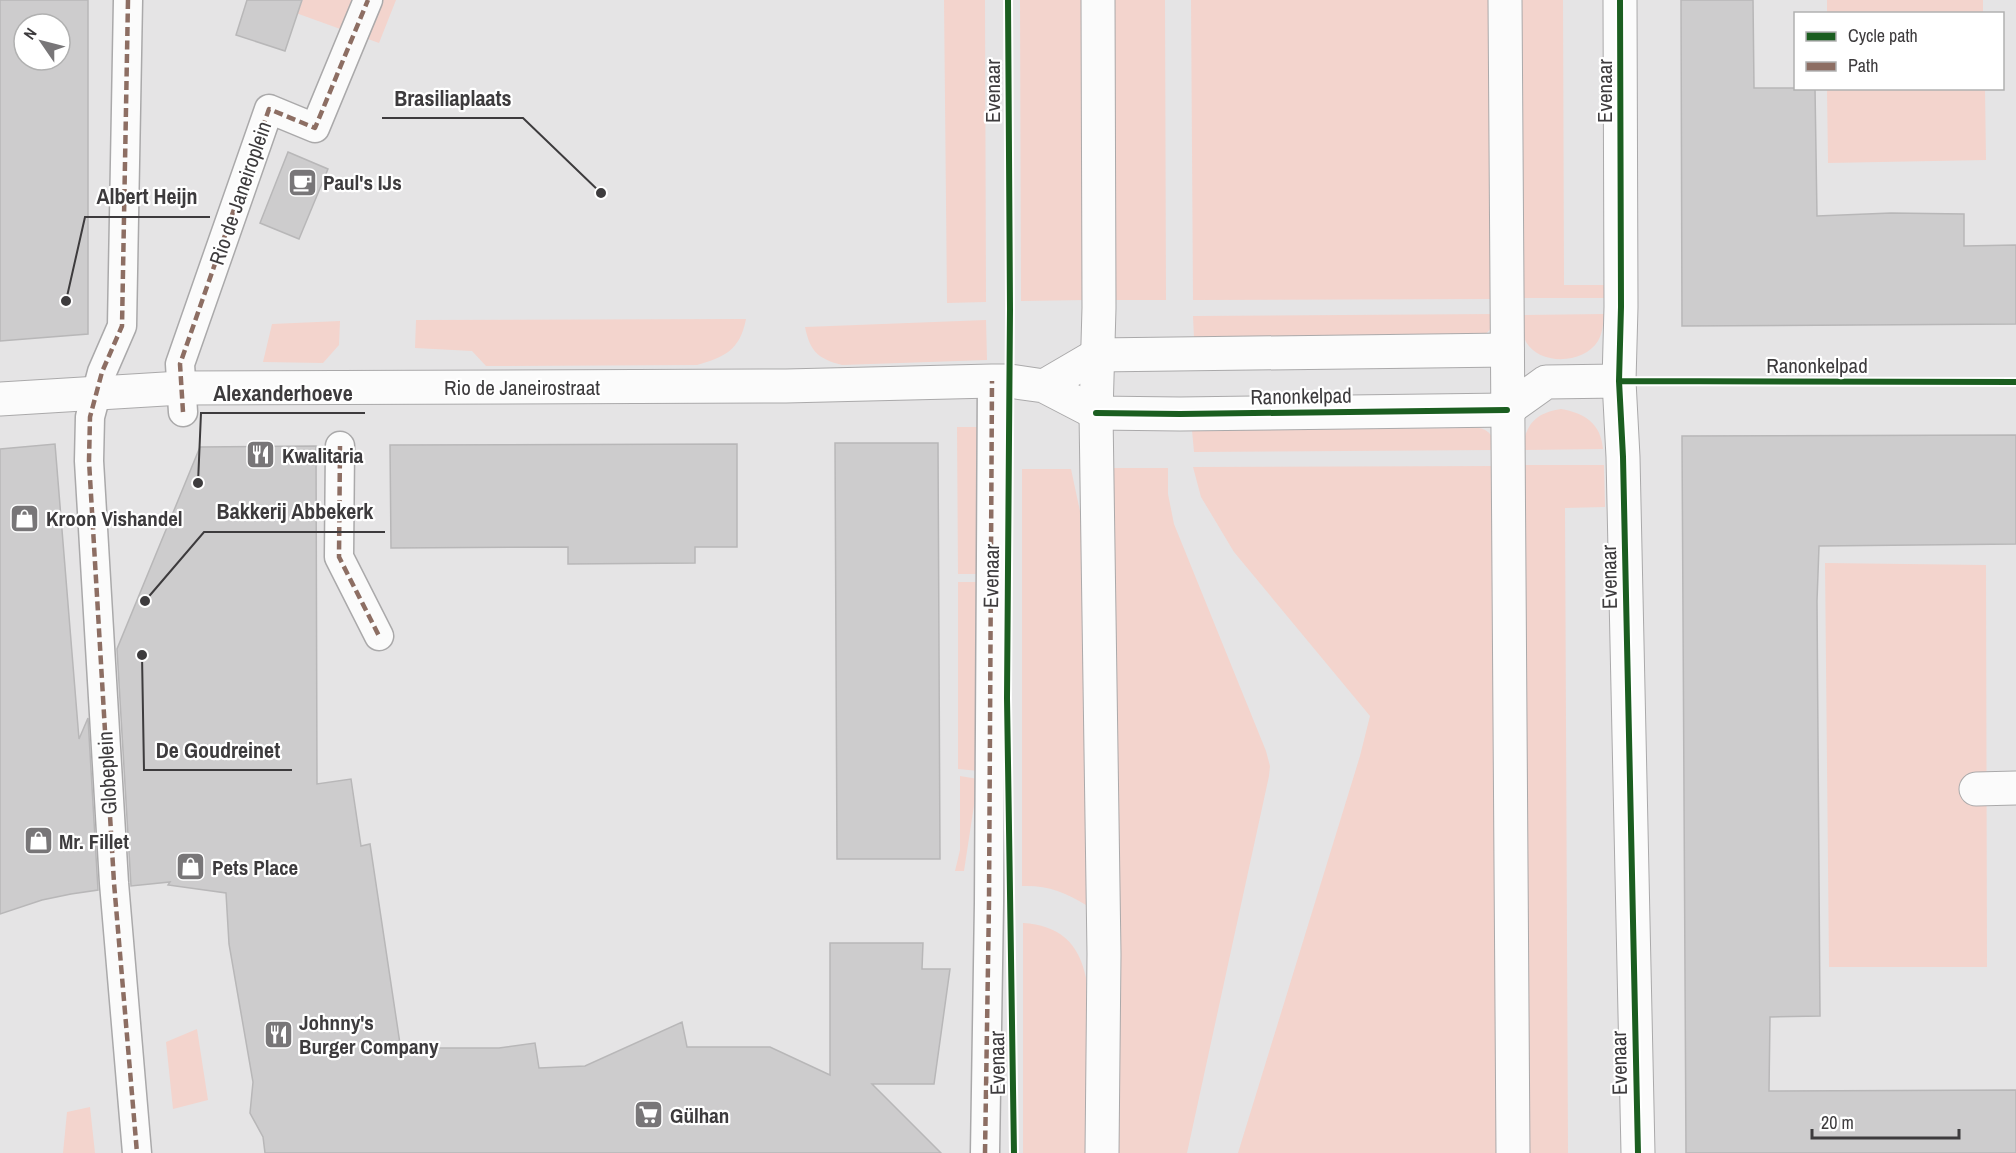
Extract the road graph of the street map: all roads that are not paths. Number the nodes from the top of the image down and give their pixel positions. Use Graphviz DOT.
graph roads {
  1 [pos="128,0"];
  2 [pos="368,0"];
  3 [pos="1098,0"];
  4 [pos="1505,0"];
  5 [pos="1620,0"];
  6 [pos="1507,351"];
  7 [pos="1097,355"];
  8 [pos="992,381"];
  9 [pos="1619,381"];
  10 [pos="1546,382"];
  11 [pos="1044,387"];
  12 [pos="96,393"];
  13 [pos="0,399"];
  14 [pos="182,400"];
  15 [pos="1507,410"];
  16 [pos="1096,413"];
  17 [pos="340,446"];
  18 [pos="378,636"];
  19 [pos="2016,788"];
  20 [pos="1976,789"];
  21 [pos="136,1153"];
  22 [pos="985,1153"];
  23 [pos="1102,1153"];
  24 [pos="1513,1153"];
  25 [pos="1638,1153"];
  1 -- 12 [label="street"];
  2 -- 14 [label="street, Rio de Janeiroplein"];
  3 -- 7 [label="street"];
  4 -- 6 [label="street"];
  5 -- 9 [label="street, Evenaar"];
  6 -- 7 [label="street, Ranonkelpad"];
  6 -- 10 [label="street"];
  6 -- 15 [label="street"];
  7 -- 11 [label="street"];
  7 -- 16 [label="street"];
  8 -- 11 [label="street, Rio de Janeirostraat"];
  8 -- 14 [label="street, Rio de Janeirostraat"];
  8 -- 22 [label="street"];
  9 -- 10 [label="street"];
  9 -- 25 [label="street, Evenaar"];
  10 -- 15 [label="street"];
  11 -- 16 [label="street, Rio de Janeirostraat"];
  12 -- 13 [label="street, Rio de Janeirostraat"];
  12 -- 14 [label="street, Rio de Janeirostraat"];
  12 -- 21 [label="street, Globeplein"];
  15 -- 16 [label="street, Ranonkelpad"];
  15 -- 24 [label="street"];
  16 -- 23 [label="street"];
  17 -- 18 [label="street"];
  19 -- 20 [label="street"];
}
